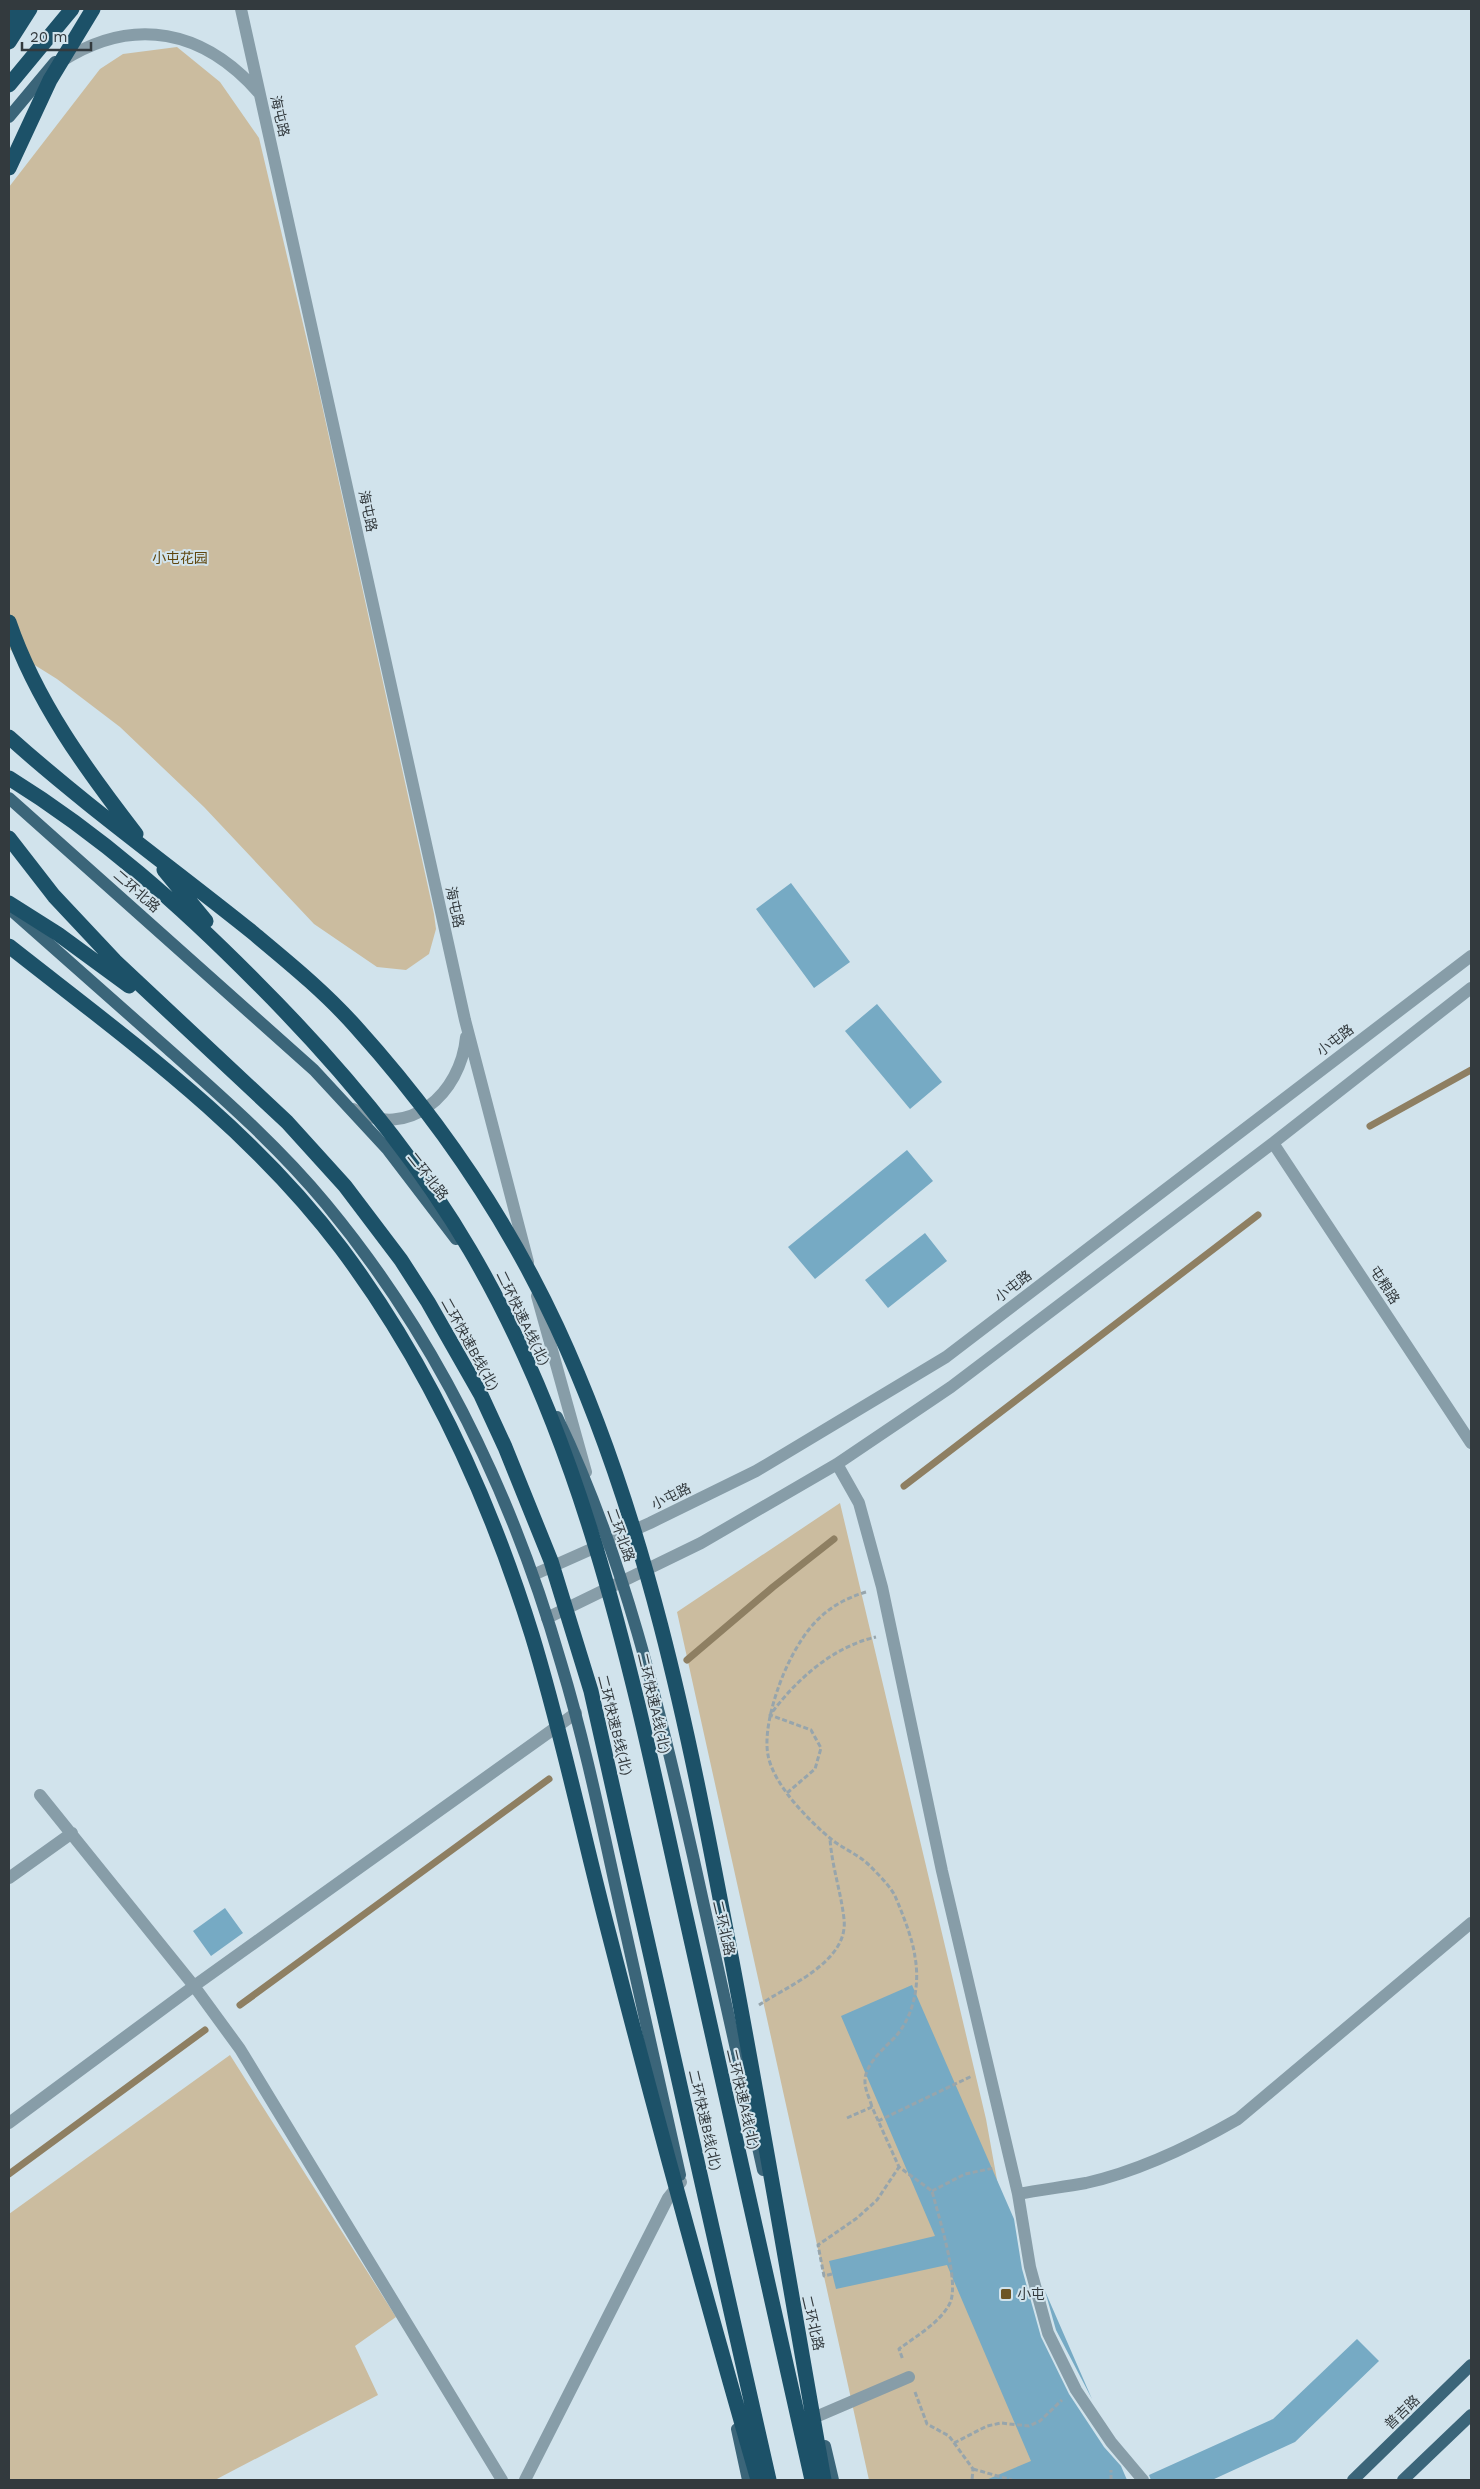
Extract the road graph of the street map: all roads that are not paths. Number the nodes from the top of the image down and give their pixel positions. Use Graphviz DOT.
graph roads {
  1 [pos="18,9"];
  2 [pos="30,9"];
  3 [pos="72,9"];
  4 [pos="92,9"];
  5 [pos="99,9"];
  6 [pos="241,9"];
  7 [pos="9,20"];
  8 [pos="9,42"];
  9 [pos="47,71"];
  10 [pos="9,85"];
  11 [pos="260,95"];
  12 [pos="9,117"];
  13 [pos="9,168"];
  14 [pos="9,622"];
  15 [pos="9,737"];
  16 [pos="9,778"];
  17 [pos="9,798"];
  18 [pos="9,838"];
  19 [pos="9,903"];
  20 [pos="9,908"];
  21 [pos="9,946"];
  22 [pos="1471,956"];
  23 [pos="1471,988"];
  24 [pos="285,1011"];
  25 [pos="465,1020"];
  26 [pos="228,1068"];
  27 [pos="352,1109"];
  28 [pos="1273,1143"];
  29 [pos="1471,1443"];
  30 [pos="837,1464"];
  31 [pos="607,1537"];
  32 [pos="533,1575"];
  33 [pos="623,1583"];
  34 [pos="547,1618"];
  35 [pos="576,1714"];
  36 [pos="40,1795"];
  37 [pos="72,1833"];
  38 [pos="9,1878"];
  39 [pos="1471,1923"];
  40 [pos="194,1986"];
  41 [pos="9,2123"];
  42 [pos="681,2182"];
  43 [pos="1018,2194"];
  44 [pos="1471,2365"];
  45 [pos="909,2376"];
  46 [pos="1471,2415"];
  47 [pos="818,2416"];
  48 [pos="502,2480"];
  49 [pos="525,2480"];
  50 [pos="748,2480"];
  51 [pos="758,2480"];
  52 [pos="769,2480"];
  53 [pos="812,2480"];
  54 [pos="824,2480"];
  55 [pos="832,2480"];
  56 [pos="1143,2480"];
  57 [pos="1354,2480"];
  58 [pos="1403,2480"];
  1 -- 7 [label="highway"];
  2 -- 8 [label="highway"];
  3 -- 10 [label="highway"];
  4 -- 13 [label="highway"];
  5 -- 9 [label="main road"];
  6 -- 11 [label="street, 海屯路"];
  9 -- 11 [label="street"];
  9 -- 12 [label="main road"];
  11 -- 25 [label="street, 海屯路"];
  14 -- 24 [label="highway"];
  15 -- 54 [label="highway"];
  16 -- 24 [label="highway"];
  17 -- 27 [label="main road, 二环北路"];
  18 -- 26 [label="highway"];
  19 -- 26 [label="highway"];
  20 -- 32 [label="main road"];
  21 -- 51 [label="highway"];
  22 -- 31 [label="street, 小屯路"];
  23 -- 28 [label="street"];
  24 -- 53 [label="highway, 二环快速A线(北)"];
  25 -- 27 [label="street"];
  25 -- 31 [label="street"];
  26 -- 52 [label="highway, 二环快速B线(北)"];
  27 -- 31 [label="main road, 二环北路"];
  28 -- 29 [label="street, 屯粮路"];
  28 -- 30 [label="street"];
  30 -- 33 [label="street"];
  30 -- 43 [label="street"];
  31 -- 32 [label="street, 小屯路"];
  31 -- 33 [label="main road, 二环北路"];
  32 -- 34 [label="main road"];
  33 -- 34 [label="street"];
  33 -- 47 [label="main road, 二环北路"];
  34 -- 35 [label="main road"];
  35 -- 40 [label="street"];
  35 -- 42 [label="main road"];
  36 -- 37 [label="street"];
  37 -- 38 [label="street"];
  37 -- 40 [label="street"];
  39 -- 43 [label="street"];
  40 -- 41 [label="street"];
  40 -- 48 [label="street"];
  42 -- 49 [label="street"];
  42 -- 50 [label="main road"];
  43 -- 56 [label="street"];
  44 -- 57 [label="main road, 普吉路"];
  45 -- 47 [label="street"];
  46 -- 58 [label="main road"];
  47 -- 55 [label="main road, 二环北路"];
}
